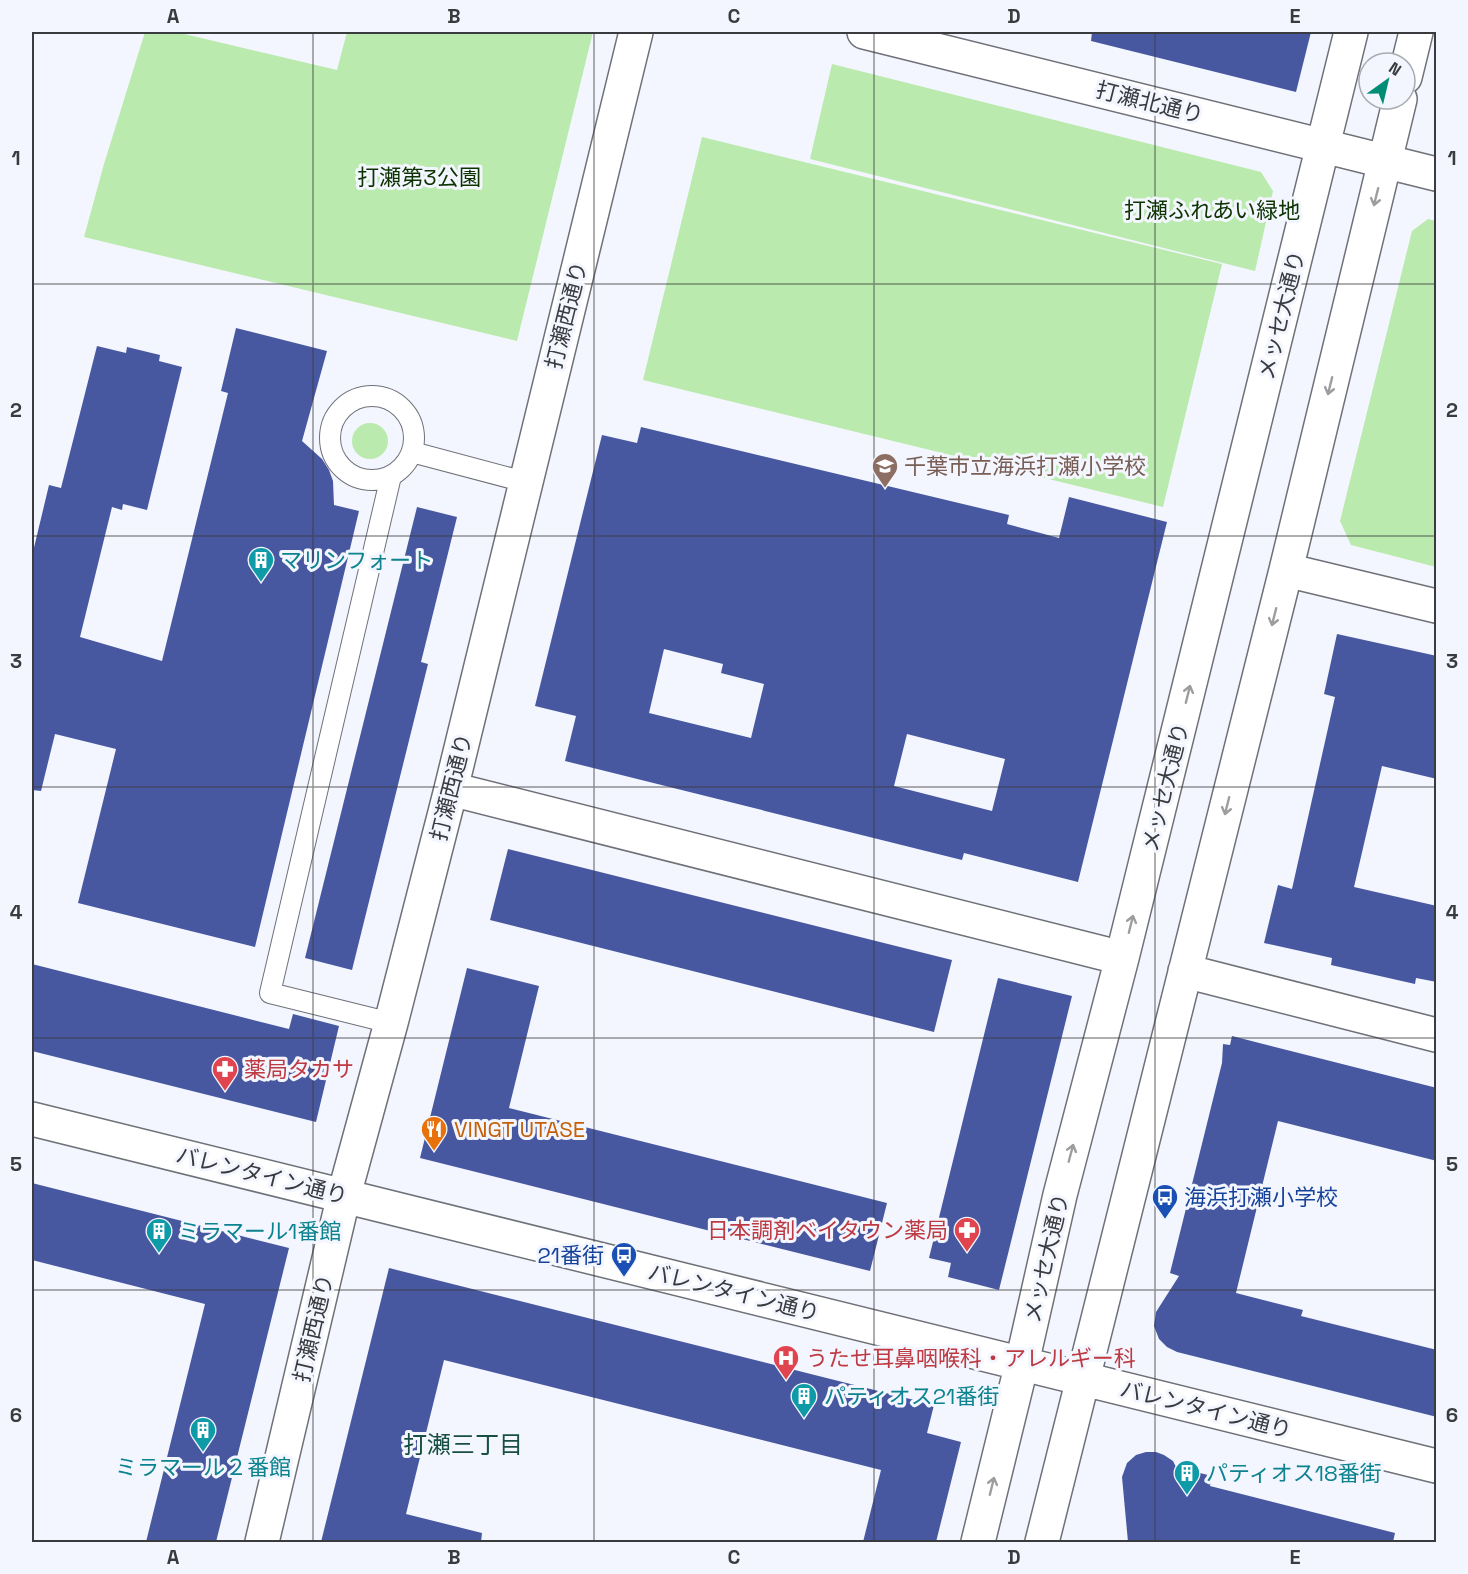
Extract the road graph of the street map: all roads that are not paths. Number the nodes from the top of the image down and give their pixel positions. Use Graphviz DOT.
graph roads {
  1 [pos="636,32"];
  2 [pos="864,32"];
  3 [pos="1351,32"];
  4 [pos="1416,32"];
  5 [pos="1411,51"];
  6 [pos="1397,111"];
  7 [pos="1322,146"];
  8 [pos="1385,161"];
  9 [pos="1437,174"];
  10 [pos="412,452"];
  11 [pos="391,476"];
  12 [pos="525,482"];
  13 [pos="1286,570"];
  14 [pos="1437,606"];
  15 [pos="451,789"];
  16 [pos="1122,958"];
  17 [pos="1185,971"];
  18 [pos="391,1023"];
  19 [pos="1437,1035"];
  20 [pos="32,1119"];
  21 [pos="344,1195"];
  22 [pos="1022,1364"];
  23 [pos="1083,1378"];
  24 [pos="1437,1466"];
  25 [pos="262,1542"];
  26 [pos="978,1542"];
  27 [pos="1042,1542"];
  1 -- 12 [label="street, 打瀬西通り"];
  2 -- 7 [label="street, 打瀬北通り"];
  3 -- 7 [label="street, メッセ大通り"];
  4 -- 5 [label="street"];
  6 -- 8 [label="street"];
  7 -- 8 [label="street, 打瀬北通り"];
  16 -- 7 [label="street, メッセ大通り, one-way"];
  8 -- 9 [label="street, 打瀬北通り"];
  8 -- 13 [label="street, one-way"];
  10 -- 11 [label="lane"];
  10 -- 11 [label="lane"];
  10 -- 12 [label="lane"];
  11 -- 18 [label="lane"];
  12 -- 15 [label="street, 打瀬西通り"];
  13 -- 14 [label="street"];
  13 -- 17 [label="street, one-way"];
  15 -- 16 [label="street"];
  15 -- 18 [label="street, 打瀬西通り"];
  22 -- 16 [label="street, メッセ大通り, one-way"];
  17 -- 19 [label="street"];
  17 -- 23 [label="street"];
  18 -- 21 [label="street, 打瀬西通り"];
  20 -- 21 [label="street, バレンタイン通り"];
  21 -- 22 [label="street, バレンタイン通り"];
  21 -- 25 [label="street, 打瀬西通り"];
  22 -- 23 [label="street, バレンタイン通り"];
  26 -- 22 [label="street, メッセ大通り, one-way"];
  23 -- 24 [label="street, バレンタイン通り"];
  23 -- 27 [label="street"];
}
